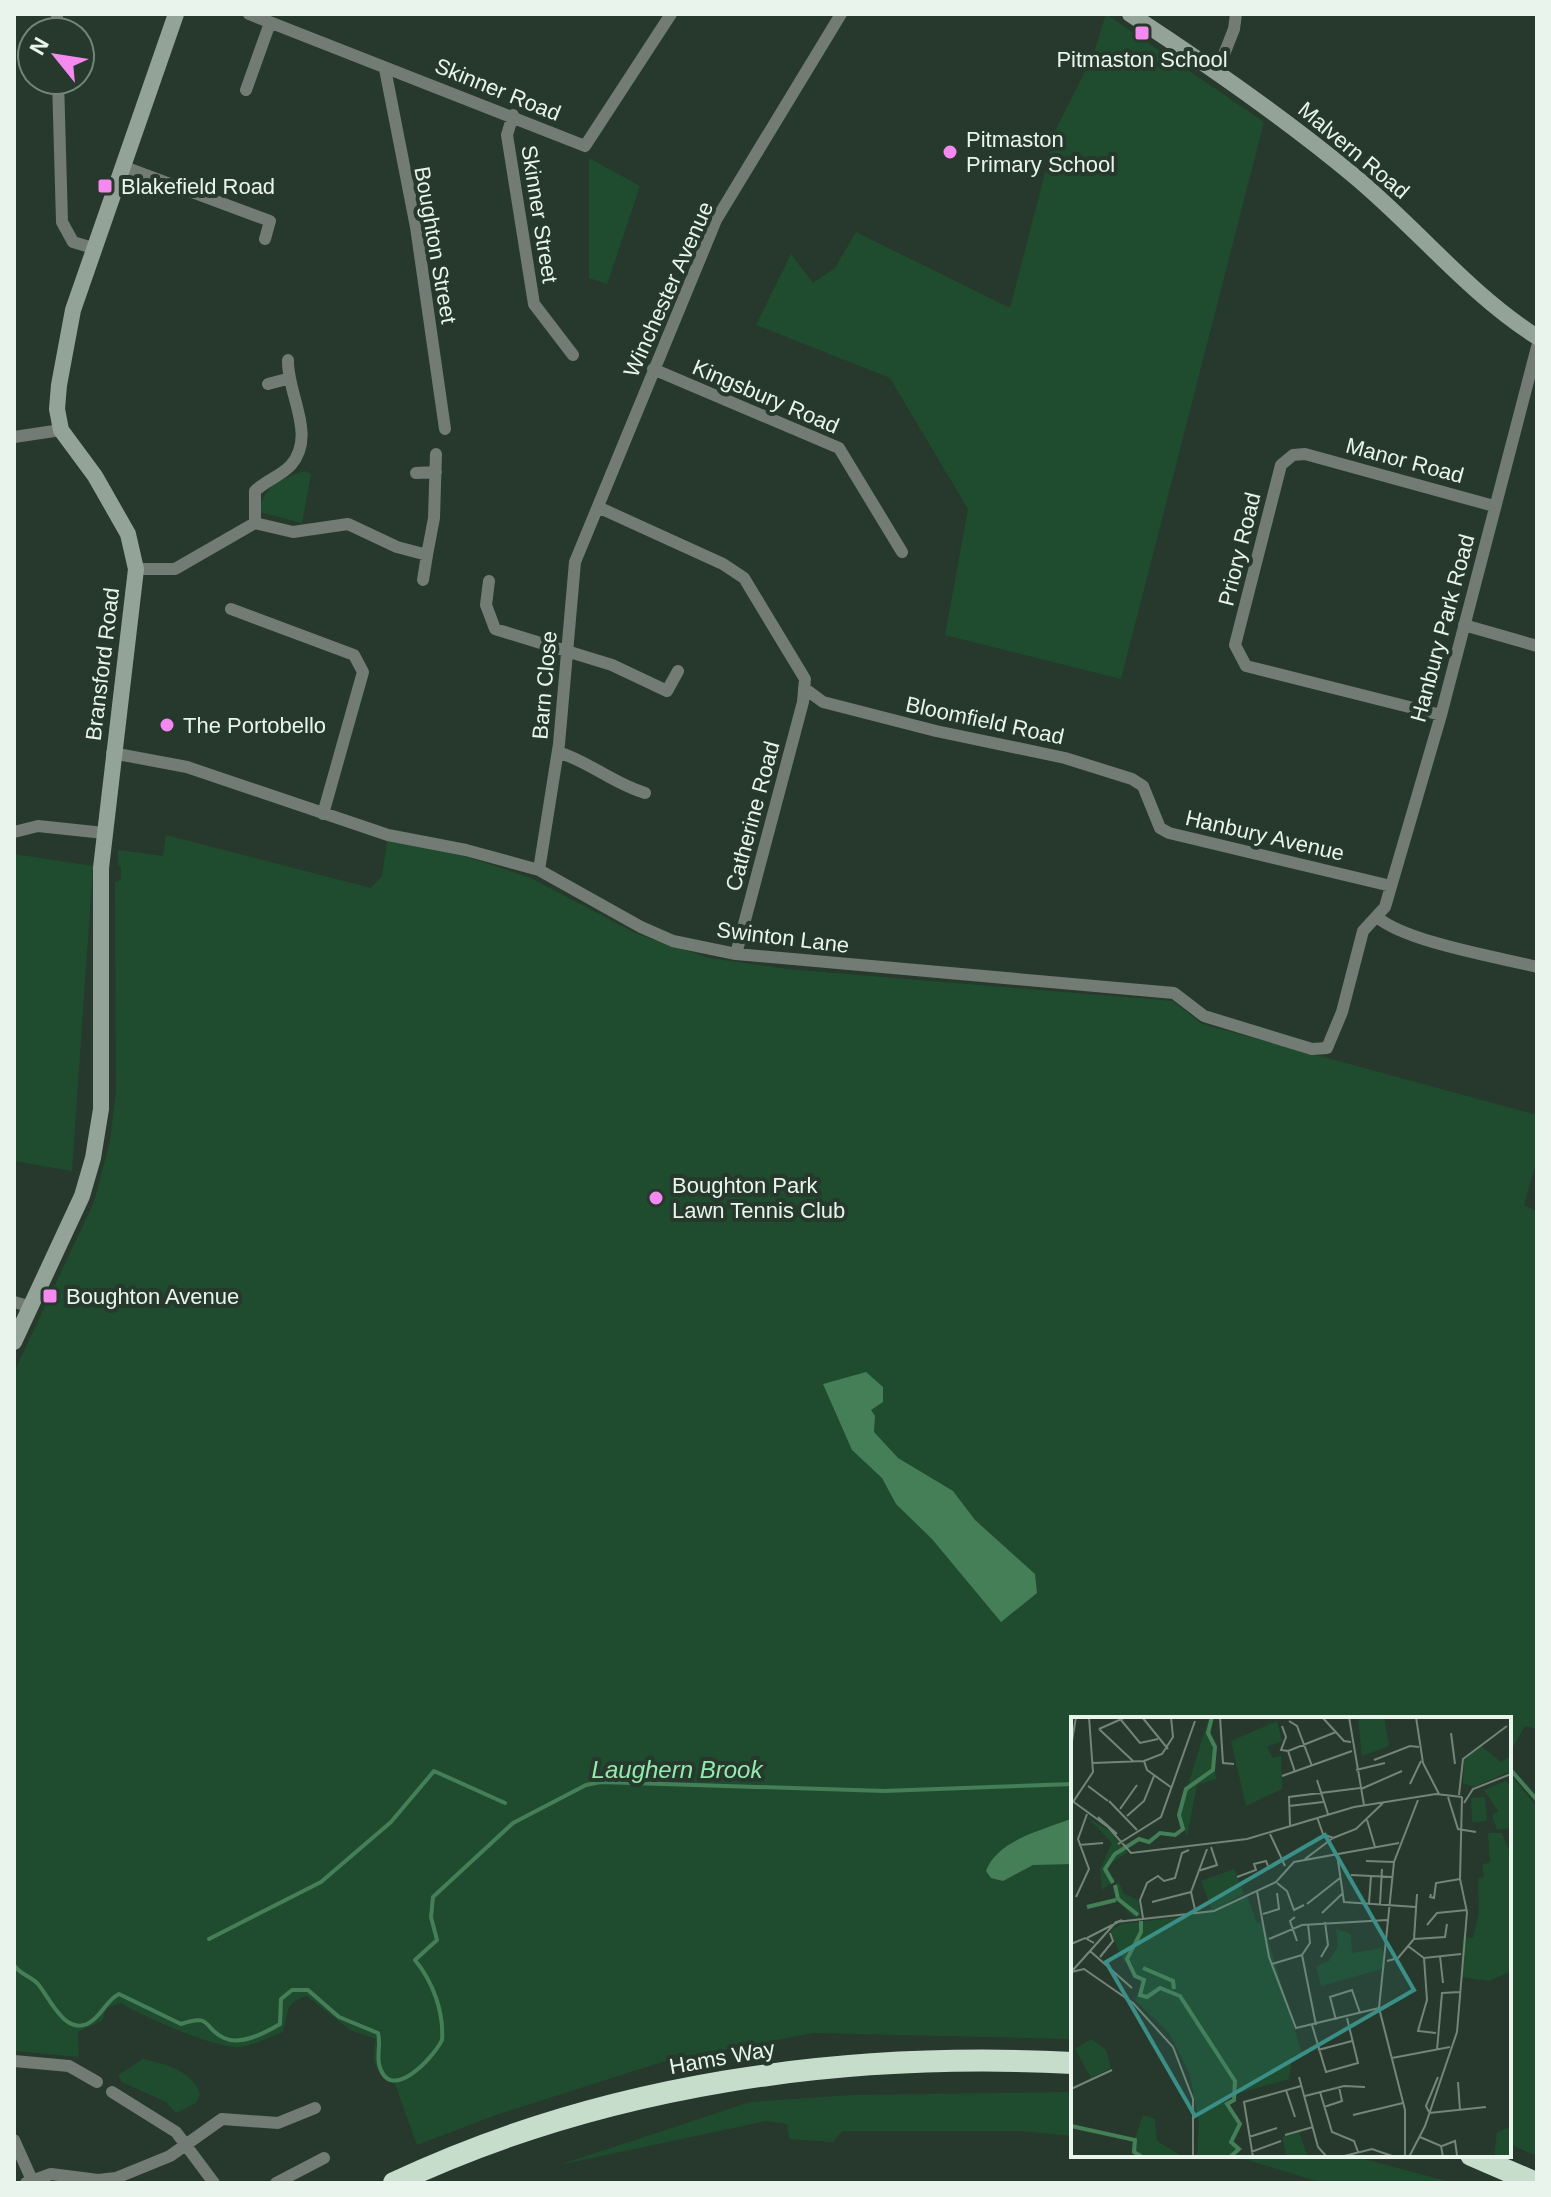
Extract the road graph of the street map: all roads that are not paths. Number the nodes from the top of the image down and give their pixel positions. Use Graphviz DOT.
graph roads {
  1 [pos="176,14"];
  2 [pos="249,14"];
  3 [pos="671,14"];
  4 [pos="841,14"];
  5 [pos="1130,14"];
  6 [pos="1236,14"];
  7 [pos="270,23"];
  8 [pos="385,69"];
  9 [pos="1217,72"];
  10 [pos="246,90"];
  11 [pos="58,96"];
  12 [pos="513,115"];
  13 [pos="122,166"];
  14 [pos="265,239"];
  15 [pos="93,248"];
  16 [pos="1537,337"];
  17 [pos="1537,347"];
  18 [pos="573,355"];
  19 [pos="288,360"];
  20 [pos="653,369"];
  21 [pos="287,379"];
  22 [pos="268,384"];
  23 [pos="445,429"];
  24 [pos="61,430"];
  25 [pos="14,437"];
  26 [pos="436,454"];
  27 [pos="1305,454"];
  28 [pos="436,472"];
  29 [pos="416,473"];
  30 [pos="1494,506"];
  31 [pos="600,508"];
  32 [pos="255,523"];
  33 [pos="902,552"];
  34 [pos="427,555"];
  35 [pos="136,569"];
  36 [pos="423,580"];
  37 [pos="489,581"];
  38 [pos="231,609"];
  39 [pos="1464,625"];
  40 [pos="1537,646"];
  41 [pos="569,654"];
  42 [pos="678,671"];
  43 [pos="804,688"];
  44 [pos="1441,715"];
  45 [pos="558,752"];
  46 [pos="112,753"];
  47 [pos="645,793"];
  48 [pos="1149,801"];
  49 [pos="323,814"];
  50 [pos="14,832"];
  51 [pos="104,833"];
  52 [pos="539,870"];
  53 [pos="1391,886"];
  54 [pos="1377,917"];
  55 [pos="736,954"];
  56 [pos="1537,967"];
  57 [pos="14,1302"];
  58 [pos="32,1307"];
  59 [pos="14,1342"];
  60 [pos="14,2061"];
  61 [pos="1071,2063"];
  62 [pos="97,2082"];
  63 [pos="112,2092"];
  64 [pos="315,2108"];
  65 [pos="14,2140"];
  66 [pos="184,2145"];
  67 [pos="1476,2157"];
  68 [pos="324,2158"];
  69 [pos="29,2181"];
  70 [pos="98,2182"];
  71 [pos="214,2183"];
  72 [pos="276,2183"];
  73 [pos="394,2183"];
  74 [pos="1536,2183"];
  1 -- 13 [label="main road"];
  2 -- 7 [label="street, Skinner Road"];
  3 -- 12 [label="street, Skinner Road"];
  4 -- 20 [label="street, Winchester Avenue"];
  5 -- 9 [label="main road, Malvern Road"];
  6 -- 9 [label="street"];
  7 -- 8 [label="street, Skinner Road"];
  7 -- 10 [label="street"];
  8 -- 12 [label="street, Skinner Road"];
  8 -- 23 [label="street, Boughton Street"];
  9 -- 16 [label="main road, Malvern Road"];
  11 -- 15 [label="street"];
  12 -- 18 [label="street, Skinner Street"];
  13 -- 14 [label="street"];
  13 -- 15 [label="main road"];
  15 -- 24 [label="main road"];
  17 -- 30 [label="street, Hanbury Park Road"];
  19 -- 21 [label="street"];
  20 -- 31 [label="street, Winchester Avenue"];
  20 -- 33 [label="street, Kingsbury Road"];
  21 -- 22 [label="street"];
  21 -- 32 [label="street"];
  24 -- 25 [label="street"];
  24 -- 35 [label="main road, Bransford Road"];
  26 -- 28 [label="street"];
  27 -- 30 [label="street, Manor Road"];
  27 -- 44 [label="street, Priory Road"];
  28 -- 29 [label="street"];
  28 -- 34 [label="street"];
  30 -- 39 [label="street, Hanbury Park Road"];
  31 -- 41 [label="street, Barn Close"];
  31 -- 43 [label="street"];
  32 -- 34 [label="street"];
  32 -- 35 [label="street"];
  34 -- 36 [label="street"];
  35 -- 46 [label="main road, Bransford Road"];
  37 -- 41 [label="street"];
  38 -- 49 [label="street"];
  39 -- 40 [label="street"];
  39 -- 44 [label="street, Hanbury Park Road"];
  41 -- 42 [label="street"];
  41 -- 45 [label="street, Barn Close"];
  43 -- 48 [label="street, Bloomfield Road"];
  43 -- 55 [label="street, Catherine Road"];
  44 -- 53 [label="street, Hanbury Park Road"];
  45 -- 47 [label="street"];
  45 -- 52 [label="street, Barn Close"];
  46 -- 49 [label="street, Swinton Lane"];
  46 -- 51 [label="main road, Bransford Road"];
  48 -- 53 [label="street, Hanbury Avenue"];
  49 -- 52 [label="street, Swinton Lane"];
  50 -- 51 [label="street"];
  51 -- 58 [label="main road, Bransford Road"];
  52 -- 55 [label="street, Swinton Lane"];
  53 -- 54 [label="street, Hanbury Park Road"];
  54 -- 55 [label="street, Swinton Lane"];
  54 -- 56 [label="street"];
  57 -- 58 [label="street"];
  58 -- 59 [label="main road, Bransford Road"];
  60 -- 62 [label="street"];
  61 -- 73 [label="highway, Hams Way"];
  63 -- 66 [label="street"];
  64 -- 66 [label="street"];
  65 -- 69 [label="street"];
  66 -- 70 [label="street"];
  66 -- 71 [label="street"];
  67 -- 74 [label="highway"];
  68 -- 72 [label="street"];
  69 -- 70 [label="street"];
}
